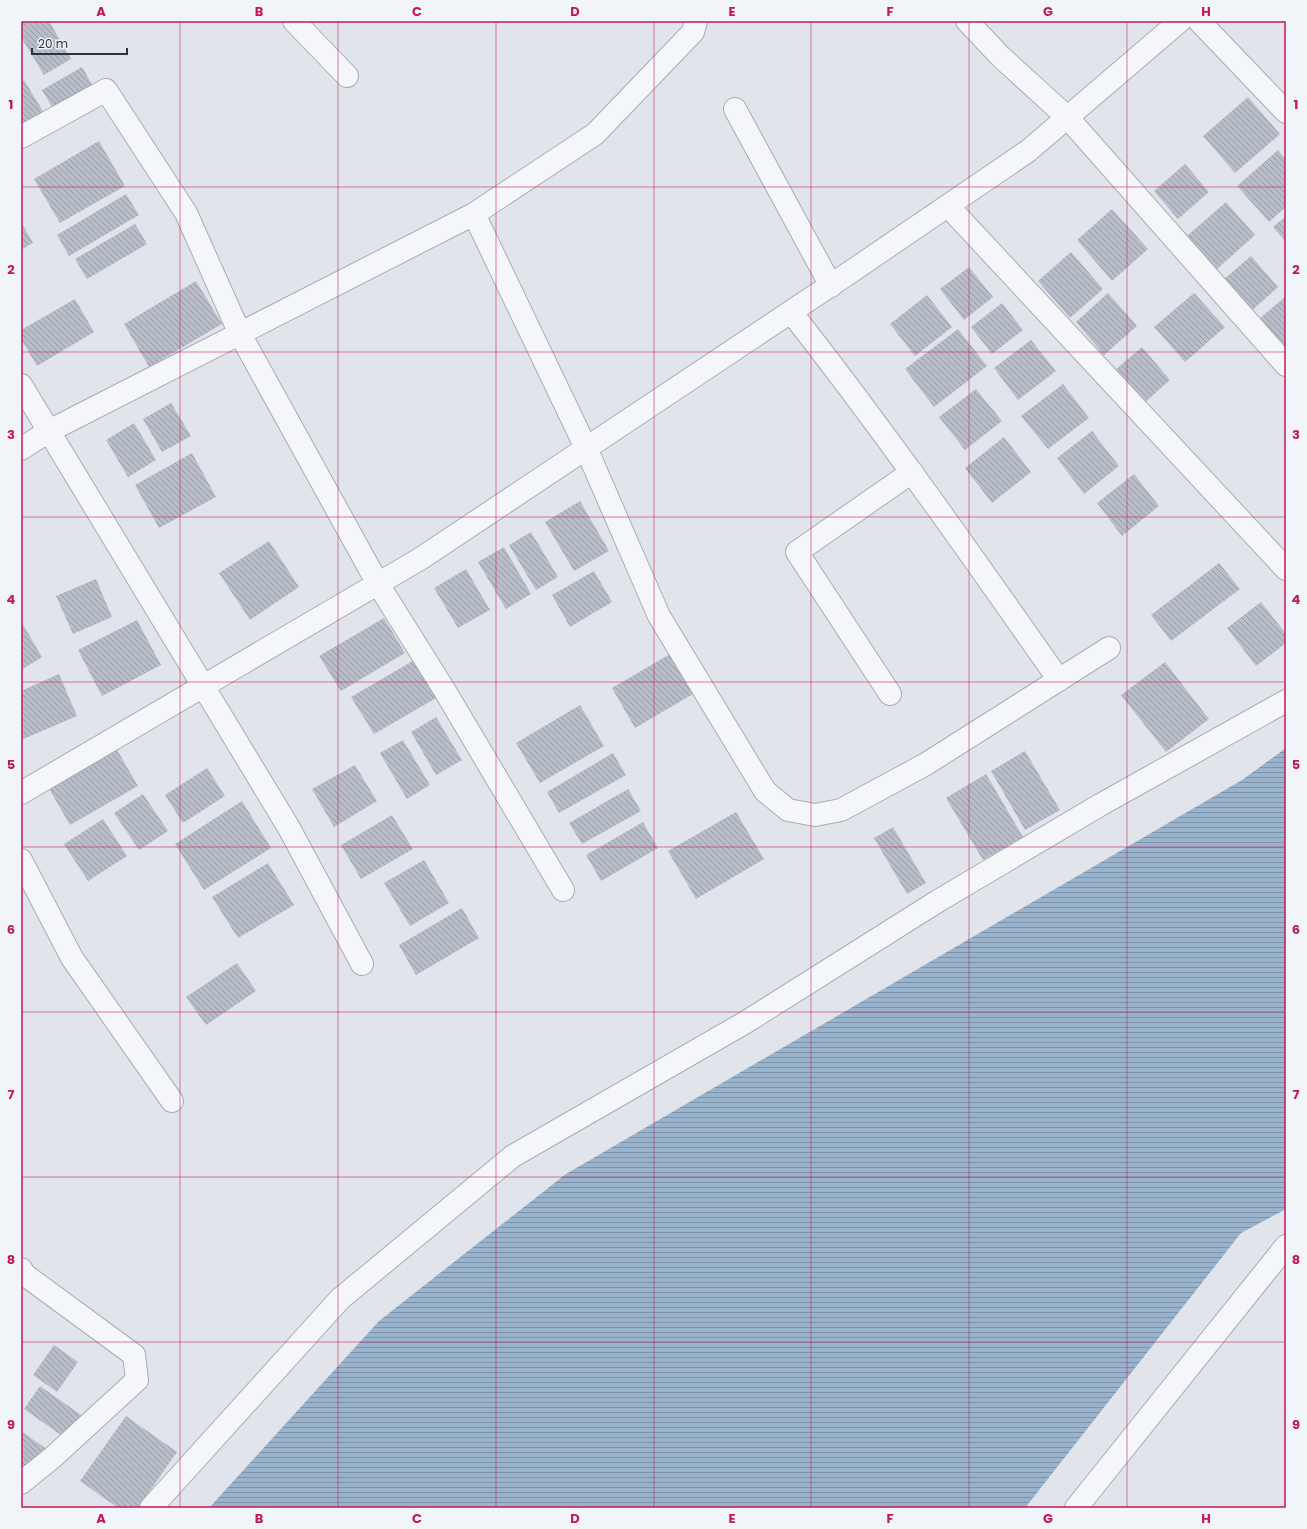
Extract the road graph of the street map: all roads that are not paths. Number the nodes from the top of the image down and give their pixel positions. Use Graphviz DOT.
graph roads {
  1 [pos="294,21"];
  2 [pos="696,21"];
  3 [pos="967,21"];
  4 [pos="1180,21"];
  5 [pos="1199,21"];
  6 [pos="347,76"];
  7 [pos="735,109"];
  8 [pos="1286,112"];
  9 [pos="1068,118"];
  10 [pos="21,137"];
  11 [pos="948,206"];
  12 [pos="474,214"];
  13 [pos="831,286"];
  14 [pos="791,312"];
  15 [pos="240,334"];
  16 [pos="1286,365"];
  17 [pos="21,385"];
  18 [pos="49,431"];
  19 [pos="586,448"];
  20 [pos="21,449"];
  21 [pos="912,472"];
  22 [pos="1286,569"];
  23 [pos="378,584"];
  24 [pos="1109,648"];
  25 [pos="1060,680"];
  26 [pos="204,686"];
  27 [pos="890,694"];
  28 [pos="1286,701"];
  29 [pos="21,793"];
  30 [pos="21,860"];
  31 [pos="563,890"];
  32 [pos="362,964"];
  33 [pos="172,1101"];
  34 [pos="1286,1246"];
  35 [pos="21,1268"];
  36 [pos="21,1483"];
  37 [pos="151,1508"];
  38 [pos="1076,1508"];
  1 -- 6 [label="street"];
  2 -- 12 [label="street"];
  3 -- 9 [label="street"];
  4 -- 9 [label="street"];
  5 -- 8 [label="street"];
  7 -- 13 [label="street"];
  9 -- 11 [label="street"];
  9 -- 16 [label="street"];
  10 -- 15 [label="street"];
  11 -- 13 [label="street"];
  11 -- 22 [label="street"];
  12 -- 15 [label="street"];
  12 -- 19 [label="street"];
  13 -- 14 [label="street"];
  14 -- 19 [label="street"];
  14 -- 21 [label="street"];
  15 -- 18 [label="street"];
  15 -- 23 [label="street"];
  17 -- 18 [label="street"];
  18 -- 20 [label="street"];
  18 -- 26 [label="street"];
  19 -- 23 [label="street"];
  19 -- 25 [label="street"];
  21 -- 25 [label="street"];
  21 -- 27 [label="street"];
  23 -- 26 [label="street"];
  23 -- 31 [label="street"];
  24 -- 25 [label="street"];
  26 -- 29 [label="street"];
  26 -- 32 [label="street"];
  28 -- 37 [label="street"];
  30 -- 33 [label="street"];
  34 -- 38 [label="street"];
  35 -- 36 [label="street"];
}
